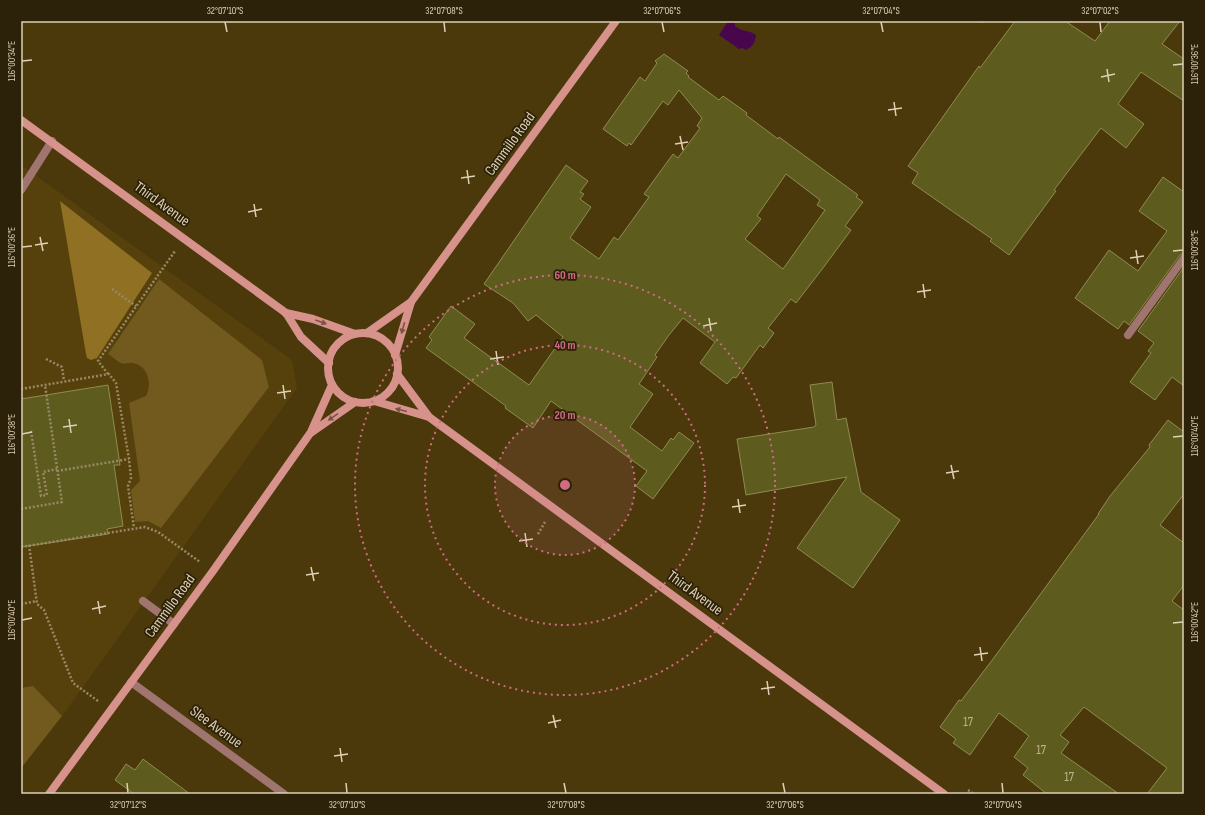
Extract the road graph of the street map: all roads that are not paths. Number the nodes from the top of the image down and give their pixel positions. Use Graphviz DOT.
graph roads {
  1 [pos="616,21"];
  2 [pos="21,120"];
  3 [pos="52,141"];
  4 [pos="21,190"];
  5 [pos="1184,258"];
  6 [pos="411,302"];
  7 [pos="286,313"];
  8 [pos="367,333"];
  9 [pos="355,334"];
  10 [pos="1128,335"];
  11 [pos="395,355"];
  12 [pos="329,363"];
  13 [pos="397,374"];
  14 [pos="332,385"];
  15 [pos="355,402"];
  16 [pos="374,402"];
  17 [pos="429,417"];
  18 [pos="311,432"];
  19 [pos="143,601"];
  20 [pos="174,624"];
  21 [pos="131,682"];
  22 [pos="49,794"];
  23 [pos="284,794"];
  24 [pos="944,794"];
  1 -- 6 [label="main road, Cammillo Road"];
  2 -- 3 [label="main road, Third Avenue"];
  3 -- 4 [label="street"];
  3 -- 7 [label="main road, Third Avenue"];
  5 -- 10 [label="street"];
  6 -- 8 [label="main road, Cammillo Road"];
  6 -- 11 [label="main road, Cammillo Road, one-way"];
  7 -- 9 [label="main road, Third Avenue, one-way"];
  7 -- 12 [label="main road, Third Avenue"];
  8 -- 9 [label="main road"];
  8 -- 11 [label="main road"];
  9 -- 12 [label="main road"];
  11 -- 13 [label="main road"];
  12 -- 14 [label="main road"];
  13 -- 16 [label="main road"];
  13 -- 17 [label="main road, Third Avenue"];
  14 -- 15 [label="main road"];
  14 -- 18 [label="main road, Cammillo Road"];
  15 -- 16 [label="main road"];
  15 -- 18 [label="main road, Cammillo Road, one-way"];
  17 -- 16 [label="main road, Third Avenue, one-way"];
  17 -- 24 [label="main road, Third Avenue"];
  18 -- 20 [label="main road, Cammillo Road"];
  19 -- 20 [label="street"];
  20 -- 21 [label="main road, Cammillo Road"];
  21 -- 22 [label="main road, Cammillo Road"];
  21 -- 23 [label="street, Slee Avenue"];
}
